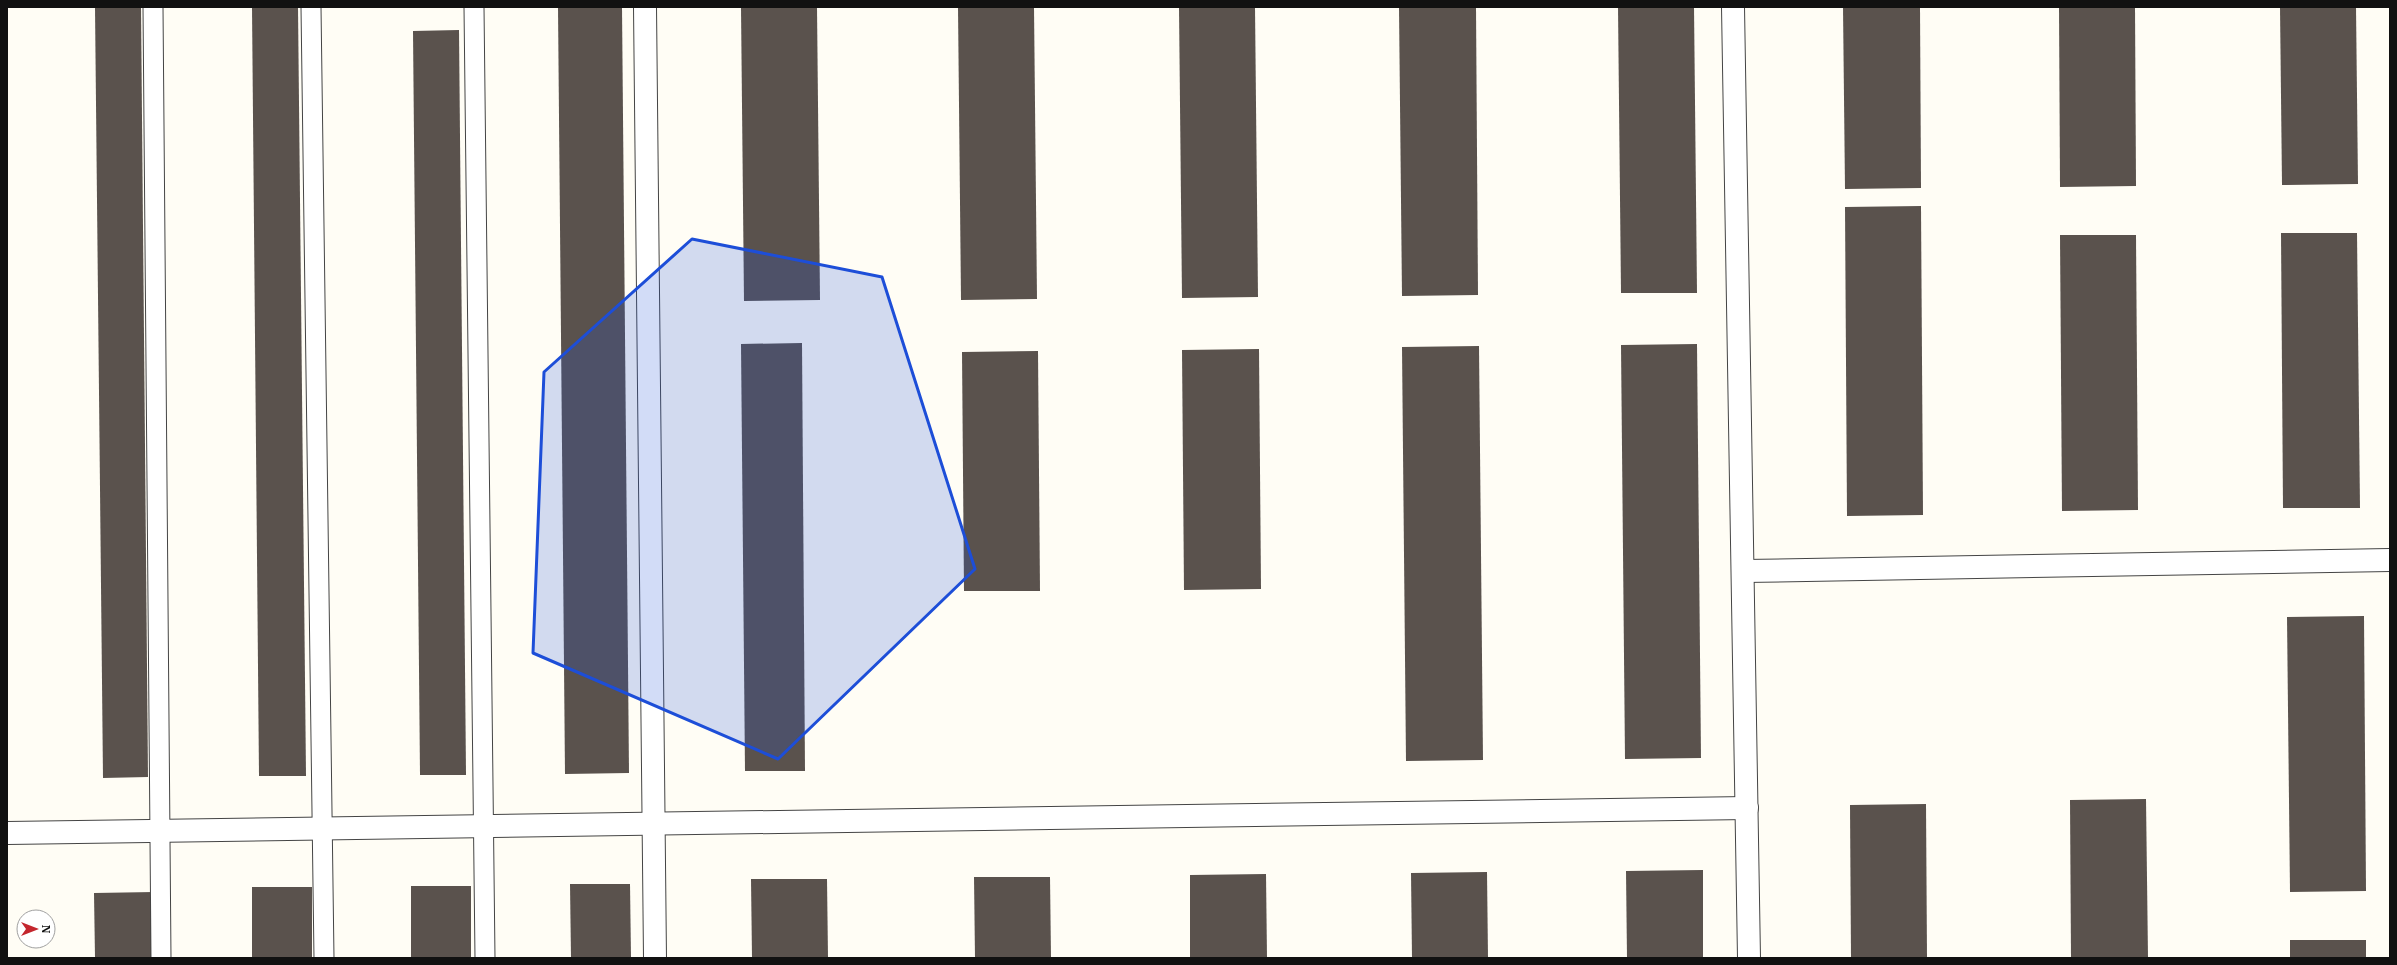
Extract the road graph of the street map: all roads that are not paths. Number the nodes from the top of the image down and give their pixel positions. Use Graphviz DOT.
graph roads {
  1 [pos="153,7"];
  2 [pos="311,7"];
  3 [pos="474,7"];
  4 [pos="645,7"];
  5 [pos="1734,7"];
  6 [pos="2390,560"];
  7 [pos="1744,571"];
  8 [pos="1747,808"];
  9 [pos="654,823"];
  10 [pos="483,826"];
  11 [pos="322,828"];
  12 [pos="160,830"];
  13 [pos="7,833"];
  14 [pos="161,958"];
  15 [pos="324,958"];
  16 [pos="485,958"];
  17 [pos="655,958"];
  18 [pos="1749,958"];
  1 -- 12 [label="lane"];
  2 -- 11 [label="lane"];
  3 -- 10 [label="lane"];
  4 -- 9 [label="street"];
  5 -- 7 [label="street"];
  6 -- 7 [label="street"];
  7 -- 8 [label="street"];
  8 -- 9 [label="street"];
  8 -- 18 [label="street"];
  9 -- 10 [label="street"];
  9 -- 17 [label="street"];
  10 -- 11 [label="street"];
  10 -- 16 [label="lane"];
  11 -- 12 [label="street"];
  11 -- 15 [label="lane"];
  12 -- 13 [label="street"];
  12 -- 14 [label="lane"];
}
